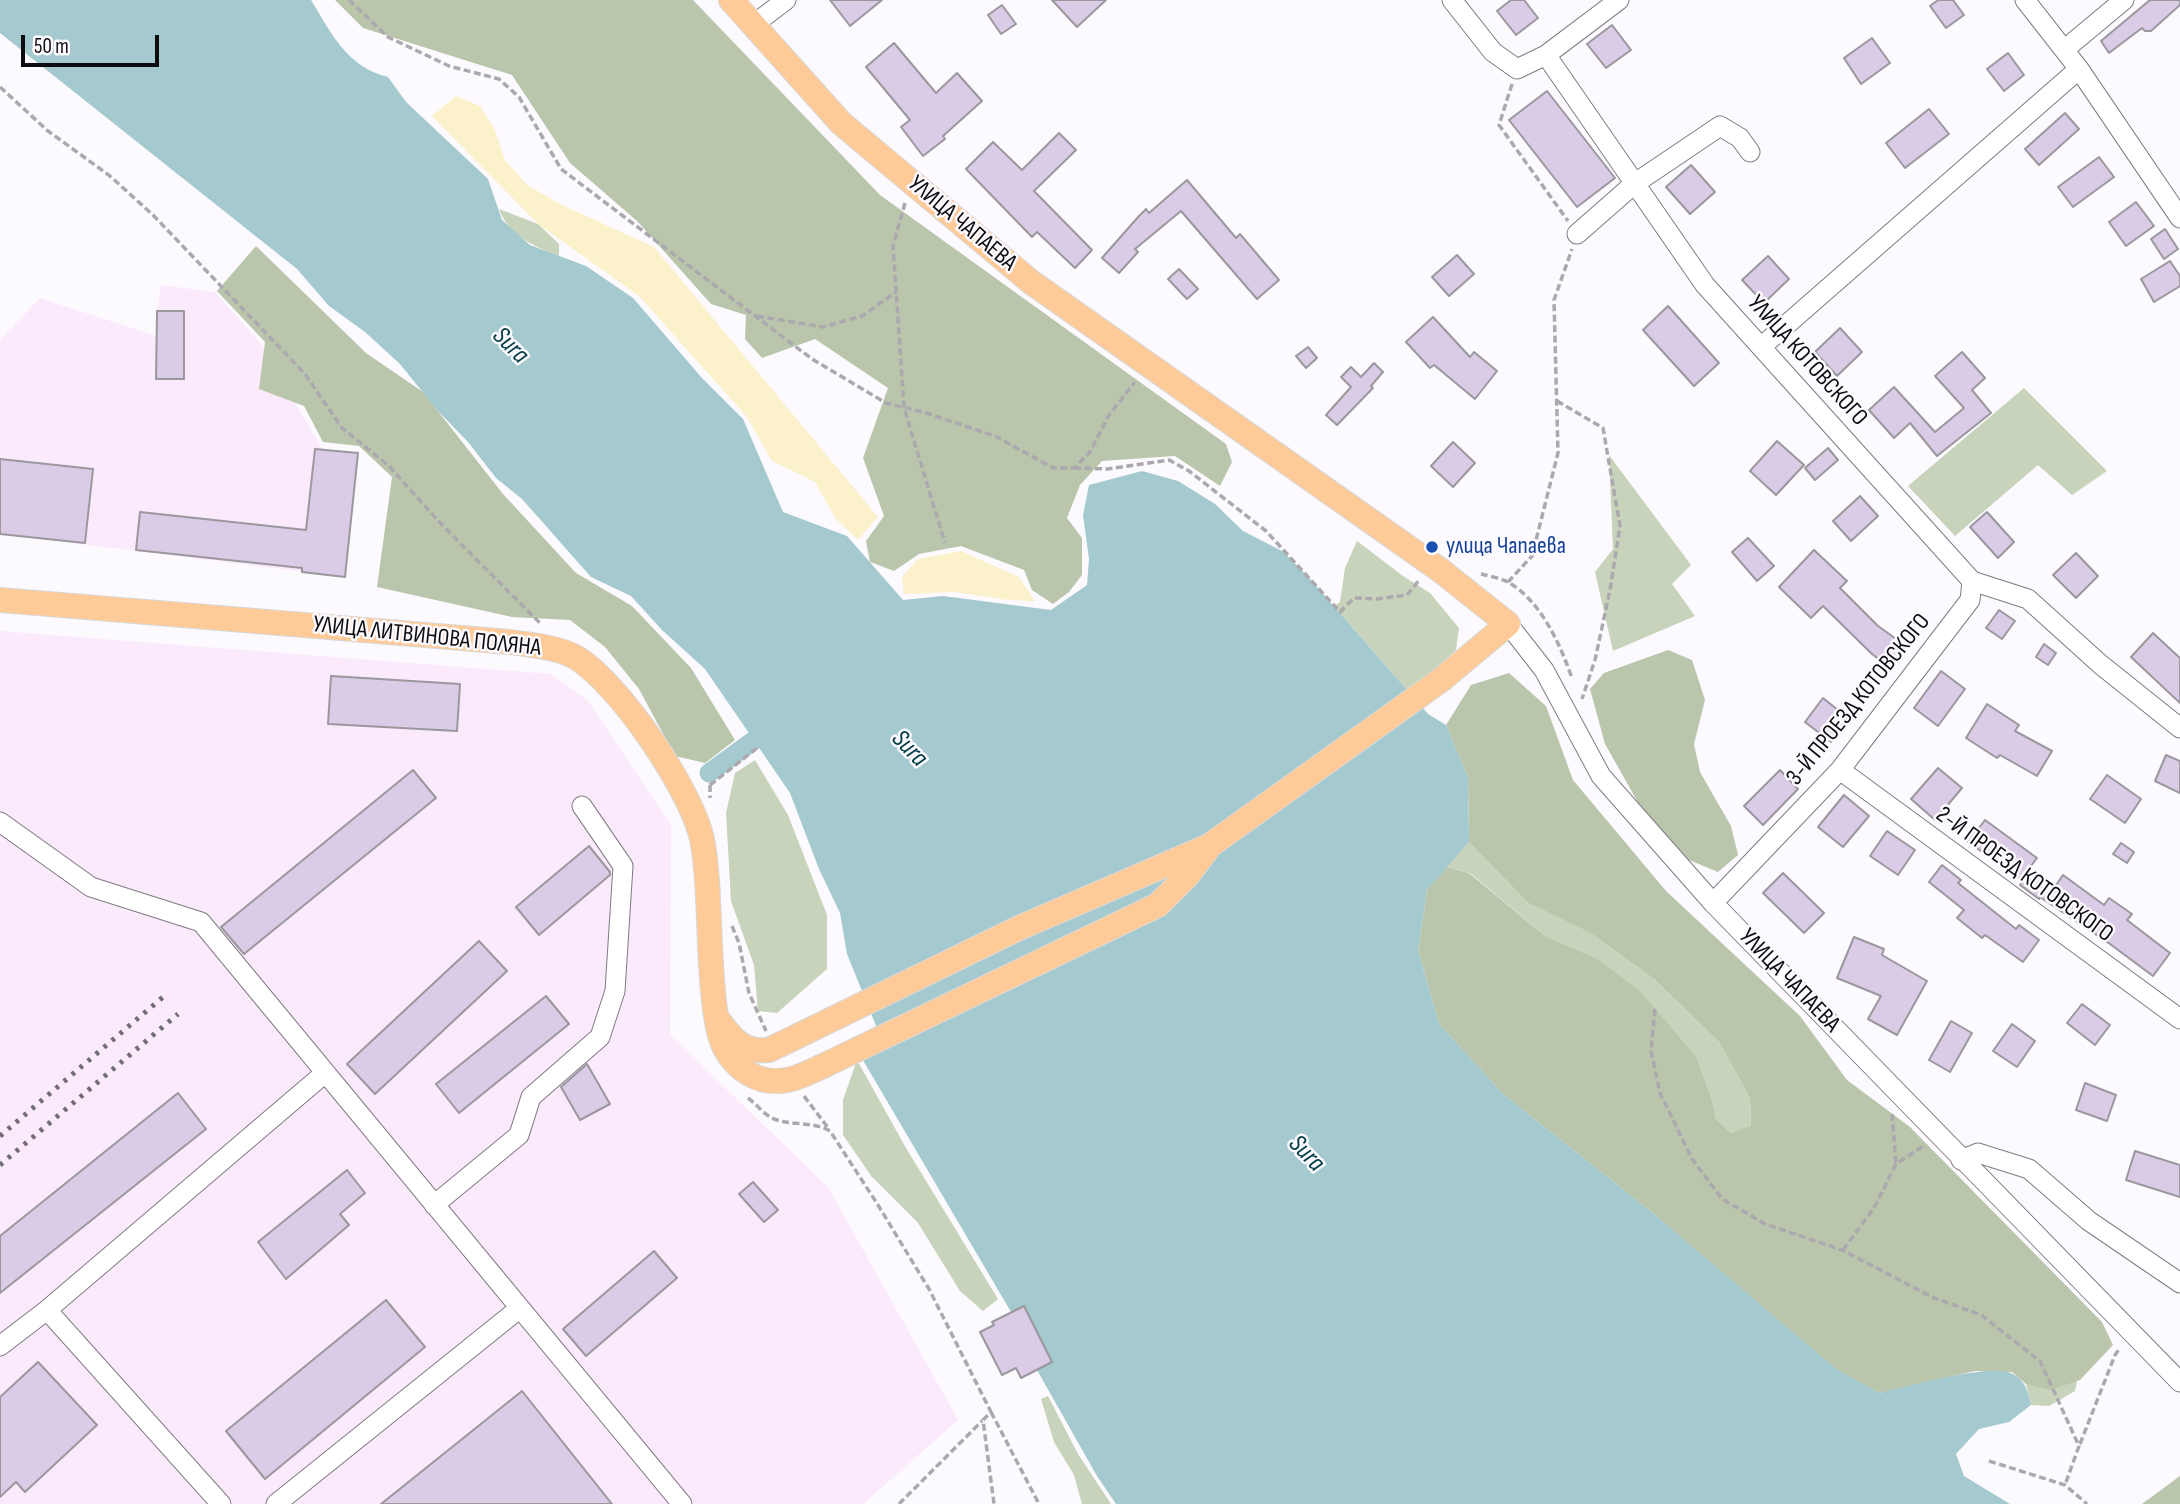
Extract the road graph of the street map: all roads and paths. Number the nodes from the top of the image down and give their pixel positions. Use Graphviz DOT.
graph roads {
  1 [pos="349,0"];
  2 [pos="731,0"];
  3 [pos="786,0"];
  4 [pos="1452,0"];
  5 [pos="1619,0"];
  6 [pos="2025,0"];
  7 [pos="2124,0"];
  8 [pos="753,24"];
  9 [pos="2064,50"];
  10 [pos="1546,55"];
  11 [pos="1517,69"];
  12 [pos="2079,69"];
  13 [pos="0,87"];
  14 [pos="1750,152"];
  15 [pos="911,181"];
  16 [pos="1634,184"];
  17 [pos="2180,218"];
  18 [pos="1577,234"];
  19 [pos="896,292"];
  20 [pos="755,316"];
  21 [pos="1761,347"];
  22 [pos="1136,379"];
  23 [pos="1557,401"];
  24 [pos="904,408"];
  25 [pos="1074,468"];
  26 [pos="945,543"];
  27 [pos="1423,575"];
  28 [pos="1972,581"];
  29 [pos="1508,582"];
  30 [pos="0,600"];
  31 [pos="1508,624"];
  32 [pos="549,632"];
  33 [pos="1573,724"];
  34 [pos="2180,728"];
  35 [pos="757,748"];
  36 [pos="1840,770"];
  37 [pos="710,785"];
  38 [pos="582,806"];
  39 [pos="0,822"];
  40 [pos="1209,846"];
  41 [pos="1713,903"];
  42 [pos="1655,1009"];
  43 [pos="716,1017"];
  44 [pos="2180,1019"];
  45 [pos="326,1073"];
  46 [pos="1890,1086"];
  47 [pos="797,1088"];
  48 [pos="830,1131"];
  49 [pos="1939,1136"];
  50 [pos="1961,1160"];
  51 [pos="1896,1164"];
  52 [pos="435,1205"];
  53 [pos="1842,1250"];
  54 [pos="2180,1283"];
  55 [pos="520,1308"];
  56 [pos="47,1310"];
  57 [pos="2131,1333"];
  58 [pos="0,1346"];
  59 [pos="2180,1382"];
  60 [pos="991,1412"];
  61 [pos="983,1420"];
  62 [pos="2079,1446"];
  63 [pos="1989,1461"];
  64 [pos="2065,1486"];
  65 [pos="221,1504"];
  66 [pos="276,1504"];
  67 [pos="682,1504"];
  68 [pos="899,1504"];
  69 [pos="1039,1504"];
  70 [pos="2087,1504"];
  1 -- 20 [label="path"];
  2 -- 8 [label="main road, УЛИЦА ЧАПАЕВА"];
  3 -- 8 [label="street"];
  4 -- 11 [label="street"];
  5 -- 10 [label="street"];
  6 -- 9 [label="street"];
  7 -- 9 [label="street"];
  8 -- 15 [label="main road, УЛИЦА ЧАПАЕВА"];
  9 -- 12 [label="street"];
  10 -- 11 [label="street"];
  10 -- 16 [label="street, УЛИЦА КОТОВСКОГО"];
  11 -- 18 [label="path"];
  12 -- 17 [label="street"];
  12 -- 21 [label="street"];
  13 -- 32 [label="path"];
  14 -- 16 [label="street"];
  15 -- 19 [label="path"];
  15 -- 31 [label="main road, УЛИЦА ЧАПАЕВА"];
  16 -- 18 [label="street"];
  16 -- 21 [label="street, УЛИЦА КОТОВСКОГО"];
  18 -- 23 [label="path"];
  19 -- 20 [label="path"];
  19 -- 24 [label="path"];
  20 -- 24 [label="path"];
  21 -- 28 [label="street, УЛИЦА КОТОВСКОГО"];
  22 -- 25 [label="path"];
  23 -- 29 [label="path"];
  23 -- 33 [label="path"];
  24 -- 25 [label="path"];
  24 -- 26 [label="path"];
  25 -- 27 [label="path"];
  28 -- 34 [label="street"];
  28 -- 36 [label="street, 3-Й ПРОЕЗД КОТОВСКОГО"];
  30 -- 43 [label="main road, УЛИЦА ЛИТВИНОВА ПОЛЯНА"];
  31 -- 33 [label="street, УЛИЦА ЧАПАЕВА"];
  31 -- 40 [label="main road"];
  33 -- 41 [label="street, УЛИЦА ЧАПАЕВА"];
  35 -- 37 [label="path"];
  36 -- 41 [label="street, 3-Й ПРОЕЗД КОТОВСКОГО"];
  36 -- 44 [label="street, 2-Й ПРОЕЗД КОТОВСКОГО"];
  38 -- 52 [label="street"];
  39 -- 45 [label="street"];
  40 -- 43 [label="main road"];
  40 -- 43 [label="main road, УЛИЦА ЛИТВИНОВА ПОЛЯНА"];
  41 -- 46 [label="street, УЛИЦА ЧАПАЕВА"];
  42 -- 53 [label="path"];
  45 -- 52 [label="street"];
  45 -- 56 [label="street"];
  46 -- 49 [label="street, УЛИЦА ЧАПАЕВА"];
  46 -- 51 [label="path"];
  47 -- 48 [label="path"];
  49 -- 50 [label="street, УЛИЦА ЧАПАЕВА"];
  49 -- 51 [label="path"];
  50 -- 54 [label="street"];
  50 -- 57 [label="street, УЛИЦА ЧАПАЕВА"];
  51 -- 53 [label="path"];
  52 -- 55 [label="street"];
  53 -- 62 [label="path"];
  55 -- 66 [label="street"];
  55 -- 67 [label="street"];
  56 -- 58 [label="street"];
  56 -- 65 [label="street"];
  57 -- 59 [label="street, УЛИЦА ЧАПАЕВА"];
  57 -- 62 [label="path"];
  60 -- 69 [label="path"];
  61 -- 68 [label="path"];
  62 -- 64 [label="path"];
  63 -- 64 [label="path"];
  64 -- 70 [label="path"];
}
